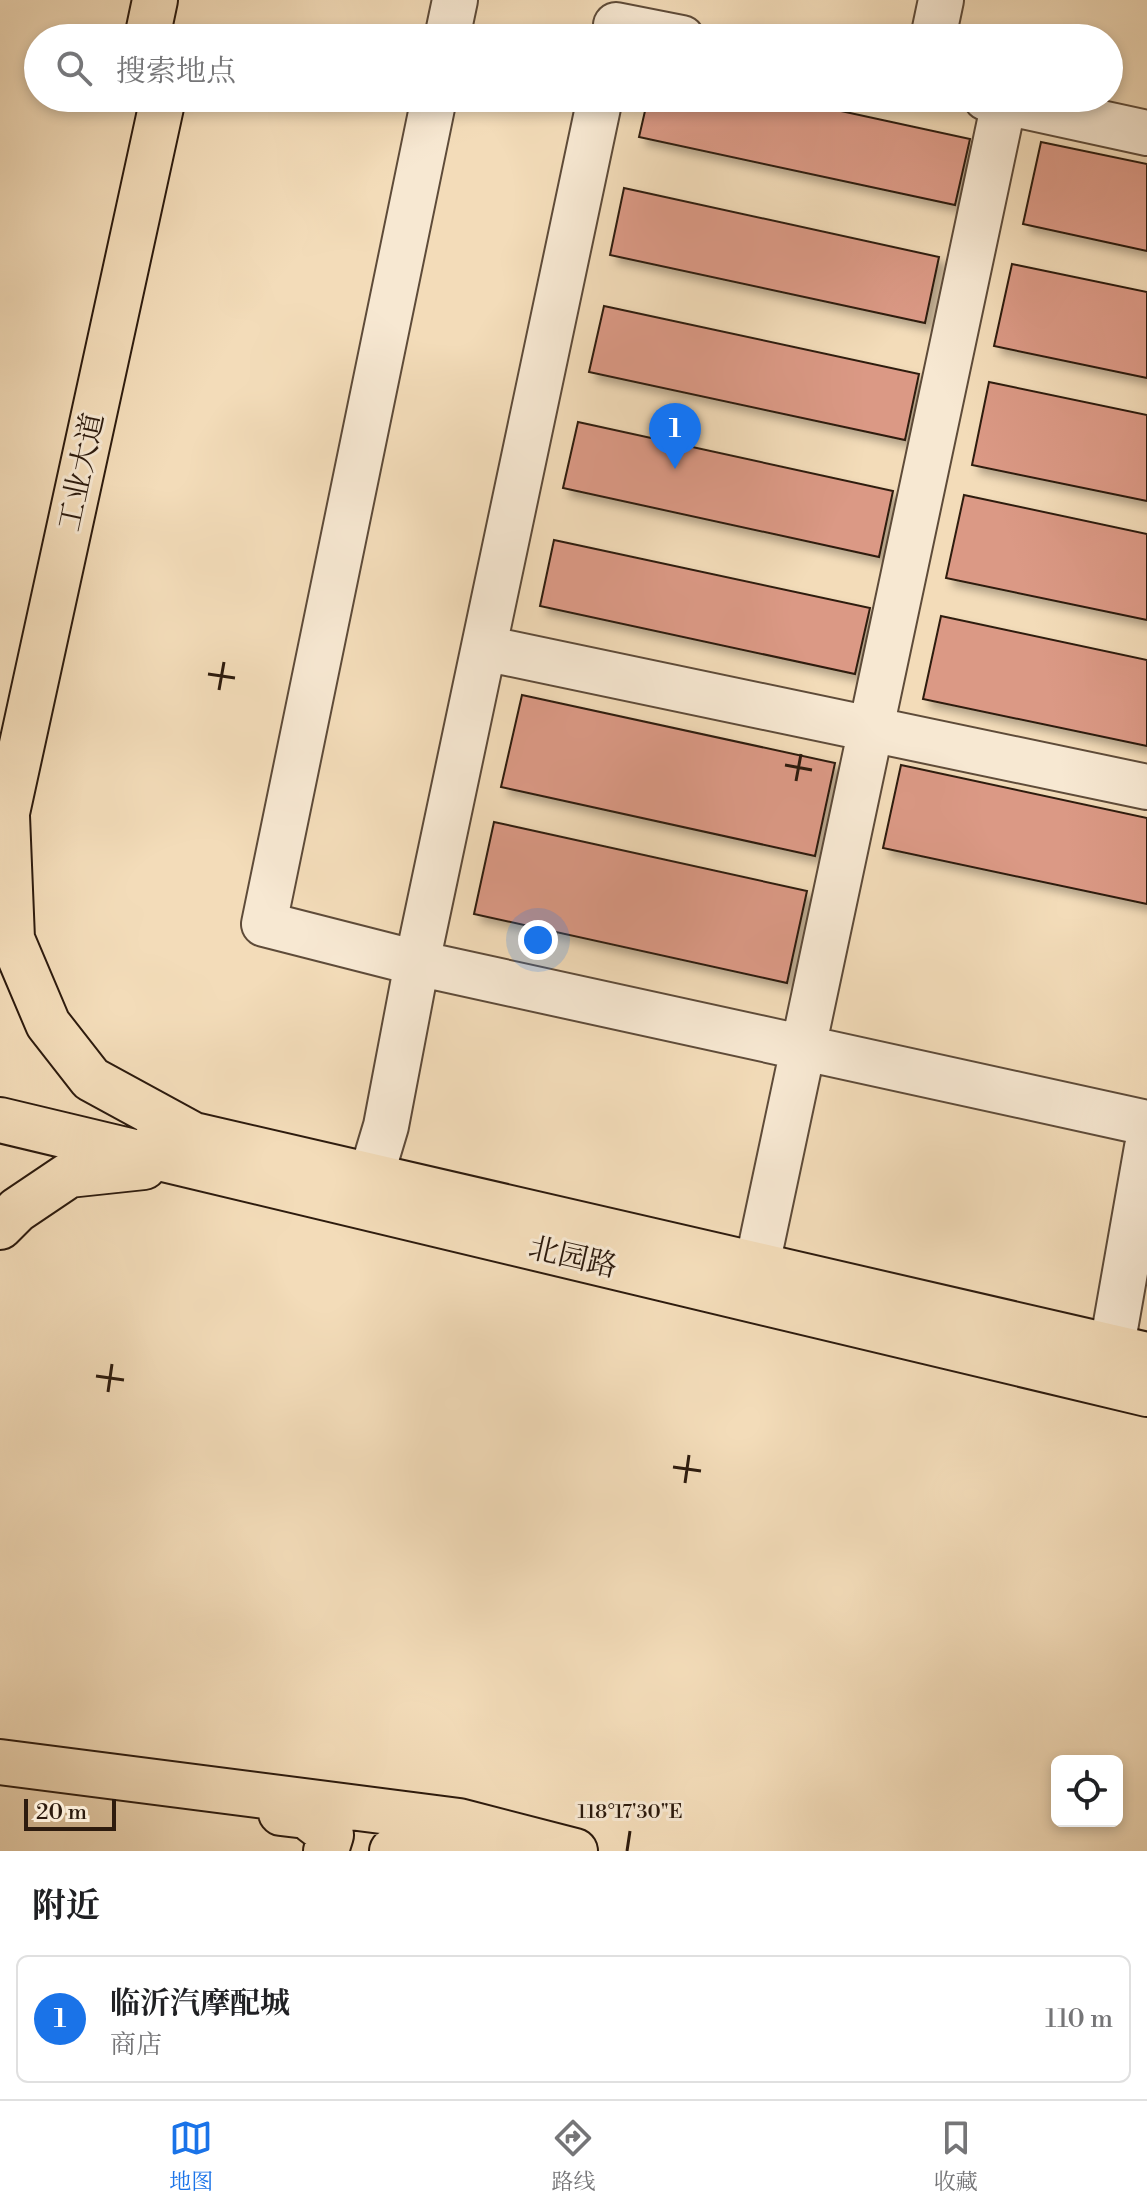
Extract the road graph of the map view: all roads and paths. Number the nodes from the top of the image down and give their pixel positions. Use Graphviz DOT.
graph roads {
  1 [pos="155,0"];
  2 [pos="184,0"];
  3 [pos="455,0"];
  4 [pos="941,0"];
  5 [pos="150,24"];
  6 [pos="179,24"];
  7 [pos="450,24"];
  8 [pos="936,24"];
  9 [pos="131,112"];
  10 [pos="160,112"];
  11 [pos="431,112"];
  12 [pos="597,112"];
  13 [pos="993,112"];
  14 [pos="1050,112"];
  15 [pos="1147,133"];
  16 [pos="484,648"];
  17 [pos="0,712"];
  18 [pos="871,727"];
  19 [pos="1147,787"];
  20 [pos="3,830"];
  21 [pos="417,963"];
  22 [pos="803,1048"];
  23 [pos="0,1093"];
  24 [pos="0,1120"];
  25 [pos="1147,1123"];
  26 [pos="1147,1147"];
  27 [pos="190,1150"];
  28 [pos="371,1176"];
  29 [pos="0,1227"];
  30 [pos="757,1265"];
  31 [pos="1129,1350"];
  32 [pos="1147,1394"];
  33 [pos="0,1762"];
  34 [pos="0,1781"];
  35 [pos="326,1851"];
  36 [pos="392,1851"];
  37 [pos="548,1851"];
  38 [pos="575,1851"];
  1 -- 5 [label="main road"];
  2 -- 6 [label="main road"];
  3 -- 7 [label="lane"];
  4 -- 8 [label="lane"];
  9 -- 17 [label="main road, 工业大道"];
  10 -- 20 [label="main road, 工业大道"];
  11 -- 21 [label="lane"];
  12 -- 16 [label="lane"];
  13 -- 18 [label="lane"];
  14 -- 15 [label="lane"];
  16 -- 18 [label="lane"];
  16 -- 21 [label="lane"];
  18 -- 19 [label="lane"];
  18 -- 22 [label="lane"];
  20 -- 27 [label="main road, 工业大道"];
  21 -- 22 [label="lane"];
  21 -- 28 [label="lane"];
  22 -- 25 [label="lane"];
  22 -- 30 [label="lane"];
  23 -- 27 [label="main road, 北园路"];
  24 -- 27 [label="main road, 北园路"];
  26 -- 31 [label="lane"];
  27 -- 28 [label="main road, 北园路"];
  27 -- 29 [label="main road"];
  27 -- 32 [label="main road, 北园路"];
  28 -- 30 [label="main road, 北园路"];
  30 -- 31 [label="main road, 北园路"];
  33 -- 38 [label="main road"];
  34 -- 35 [label="main road"];
  36 -- 37 [label="main road"];
}
